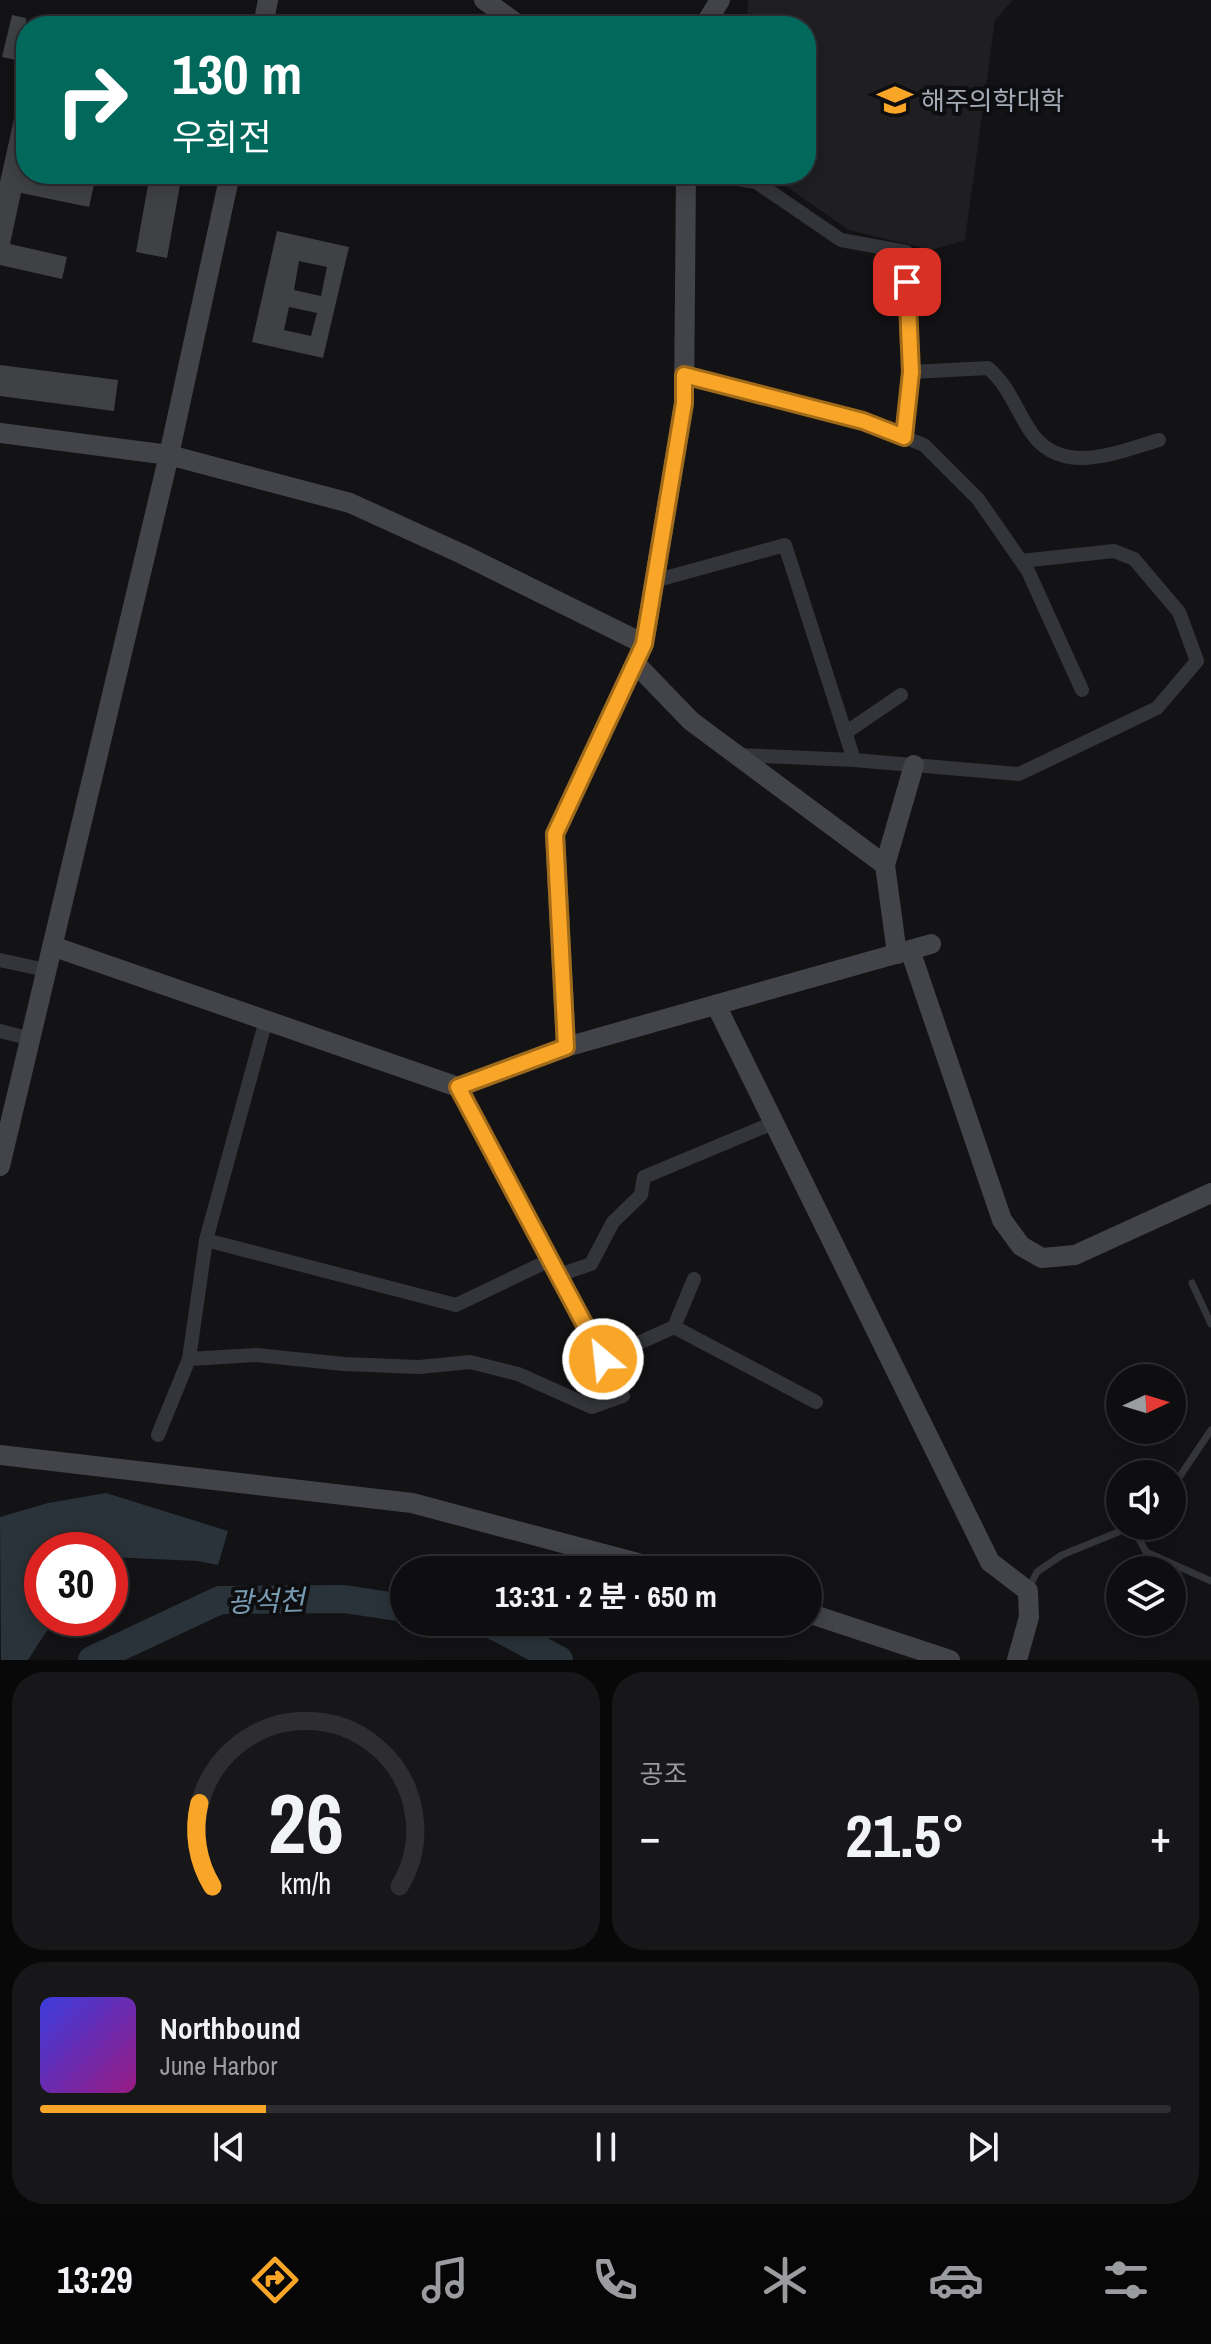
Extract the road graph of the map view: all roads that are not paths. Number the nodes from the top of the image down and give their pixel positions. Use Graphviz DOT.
graph roads {
  1 [pos="484,0"];
  2 [pos="506,16"];
  3 [pos="228,184"];
  4 [pos="686,184"];
  5 [pos="759,184"];
  6 [pos="911,372"];
  7 [pos="684,375"];
  8 [pos="0,433"];
  9 [pos="904,437"];
  10 [pos="1159,440"];
  11 [pos="169,455"];
  12 [pos="1021,561"];
  13 [pos="654,581"];
  14 [pos="640,654"];
  15 [pos="1082,690"];
  16 [pos="901,695"];
  17 [pos="845,733"];
  18 [pos="738,755"];
  19 [pos="854,760"];
  20 [pos="914,765"];
  21 [pos="885,865"];
  22 [pos="931,944"];
  23 [pos="52,946"];
  24 [pos="904,952"];
  25 [pos="0,960"];
  26 [pos="46,970"];
  27 [pos="716,1005"];
  28 [pos="266,1020"];
  29 [pos="0,1031"];
  30 [pos="32,1039"];
  31 [pos="566,1047"];
  32 [pos="458,1087"];
  33 [pos="773,1123"];
  34 [pos="0,1166"];
  35 [pos="1211,1193"];
  36 [pos="206,1240"];
  37 [pos="550,1260"];
  38 [pos="559,1275"];
  39 [pos="694,1279"];
  40 [pos="1192,1283"];
  41 [pos="1211,1324"];
  42 [pos="674,1327"];
  43 [pos="189,1359"];
  44 [pos="603,1359"];
  45 [pos="816,1402"];
  46 [pos="1211,1430"];
  47 [pos="158,1435"];
  48 [pos="0,1455"];
  49 [pos="1186,1467"];
  50 [pos="1106,1537"];
  51 [pos="1140,1540"];
  52 [pos="611,1556"];
  53 [pos="1211,1581"];
  54 [pos="1028,1591"];
  55 [pos="822,1618"];
  56 [pos="950,1660"];
  57 [pos="1017,1660"];
  1 -- 2 [label="street"];
  3 -- 11 [label="street"];
  4 -- 7 [label="street"];
  5 -- 6 [label="street"];
  6 -- 9 [label="street"];
  6 -- 10 [label="street"];
  7 -- 9 [label="street"];
  7 -- 13 [label="street"];
  8 -- 11 [label="street"];
  9 -- 12 [label="street"];
  11 -- 14 [label="street"];
  11 -- 23 [label="street"];
  12 -- 15 [label="street"];
  12 -- 20 [label="street"];
  13 -- 14 [label="street"];
  13 -- 17 [label="street"];
  14 -- 18 [label="street"];
  14 -- 31 [label="street"];
  16 -- 17 [label="street"];
  17 -- 19 [label="street"];
  18 -- 19 [label="street"];
  18 -- 21 [label="street"];
  19 -- 20 [label="street"];
  20 -- 21 [label="street"];
  21 -- 24 [label="street"];
  22 -- 24 [label="street"];
  23 -- 26 [label="street"];
  23 -- 28 [label="street"];
  24 -- 27 [label="street"];
  24 -- 35 [label="street"];
  25 -- 26 [label="street"];
  26 -- 30 [label="street"];
  27 -- 31 [label="street"];
  27 -- 33 [label="street"];
  28 -- 32 [label="street"];
  28 -- 36 [label="street"];
  29 -- 30 [label="street"];
  30 -- 34 [label="street"];
  31 -- 32 [label="street"];
  32 -- 37 [label="street"];
  33 -- 38 [label="street"];
  33 -- 54 [label="street"];
  36 -- 37 [label="street"];
  36 -- 43 [label="street"];
  37 -- 38 [label="street"];
  38 -- 44 [label="street"];
  39 -- 42 [label="street"];
  40 -- 41 [label="lane"];
  42 -- 44 [label="street"];
  42 -- 45 [label="street"];
  43 -- 44 [label="street"];
  43 -- 47 [label="street"];
  46 -- 49 [label="lane"];
  48 -- 52 [label="street"];
  50 -- 54 [label="lane"];
  51 -- 53 [label="lane"];
  54 -- 57 [label="street"];
  55 -- 56 [label="street"];
}
